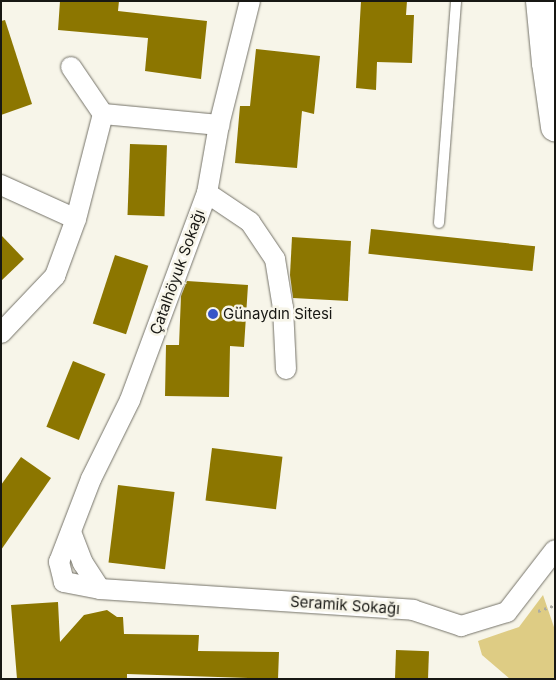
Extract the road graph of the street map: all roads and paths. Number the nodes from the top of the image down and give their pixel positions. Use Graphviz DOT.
graph roads {
  1 [pos="263,1"];
  2 [pos="456,1"];
  3 [pos="540,1"];
  4 [pos="247,10"];
  5 [pos="551,62"];
  6 [pos="71,67"];
  7 [pos="103,114"];
  8 [pos="219,125"];
  9 [pos="555,127"];
  10 [pos="1,185"];
  11 [pos="207,193"];
  12 [pos="76,219"];
  13 [pos="439,223"];
  14 [pos="1,333"];
  15 [pos="286,369"];
  16 [pos="71,532"];
  17 [pos="555,550"];
  18 [pos="555,604"];
  19 [pos="538,611"];
  1 -- 4 [label="street"];
  2 -- 13 [label="lane"];
  3 -- 5 [label="main road"];
  4 -- 8 [label="street, Çatalhöyuk Sokağı"];
  5 -- 9 [label="main road"];
  6 -- 7 [label="street"];
  7 -- 8 [label="street"];
  7 -- 12 [label="street"];
  8 -- 11 [label="street, Çatalhöyuk Sokağı"];
  10 -- 12 [label="street"];
  11 -- 15 [label="street"];
  11 -- 16 [label="street, Çatalhöyuk Sokağı"];
  12 -- 14 [label="street"];
  16 -- 17 [label="street, Seramik Sokağı"];
  18 -- 19 [label="path"];
}
